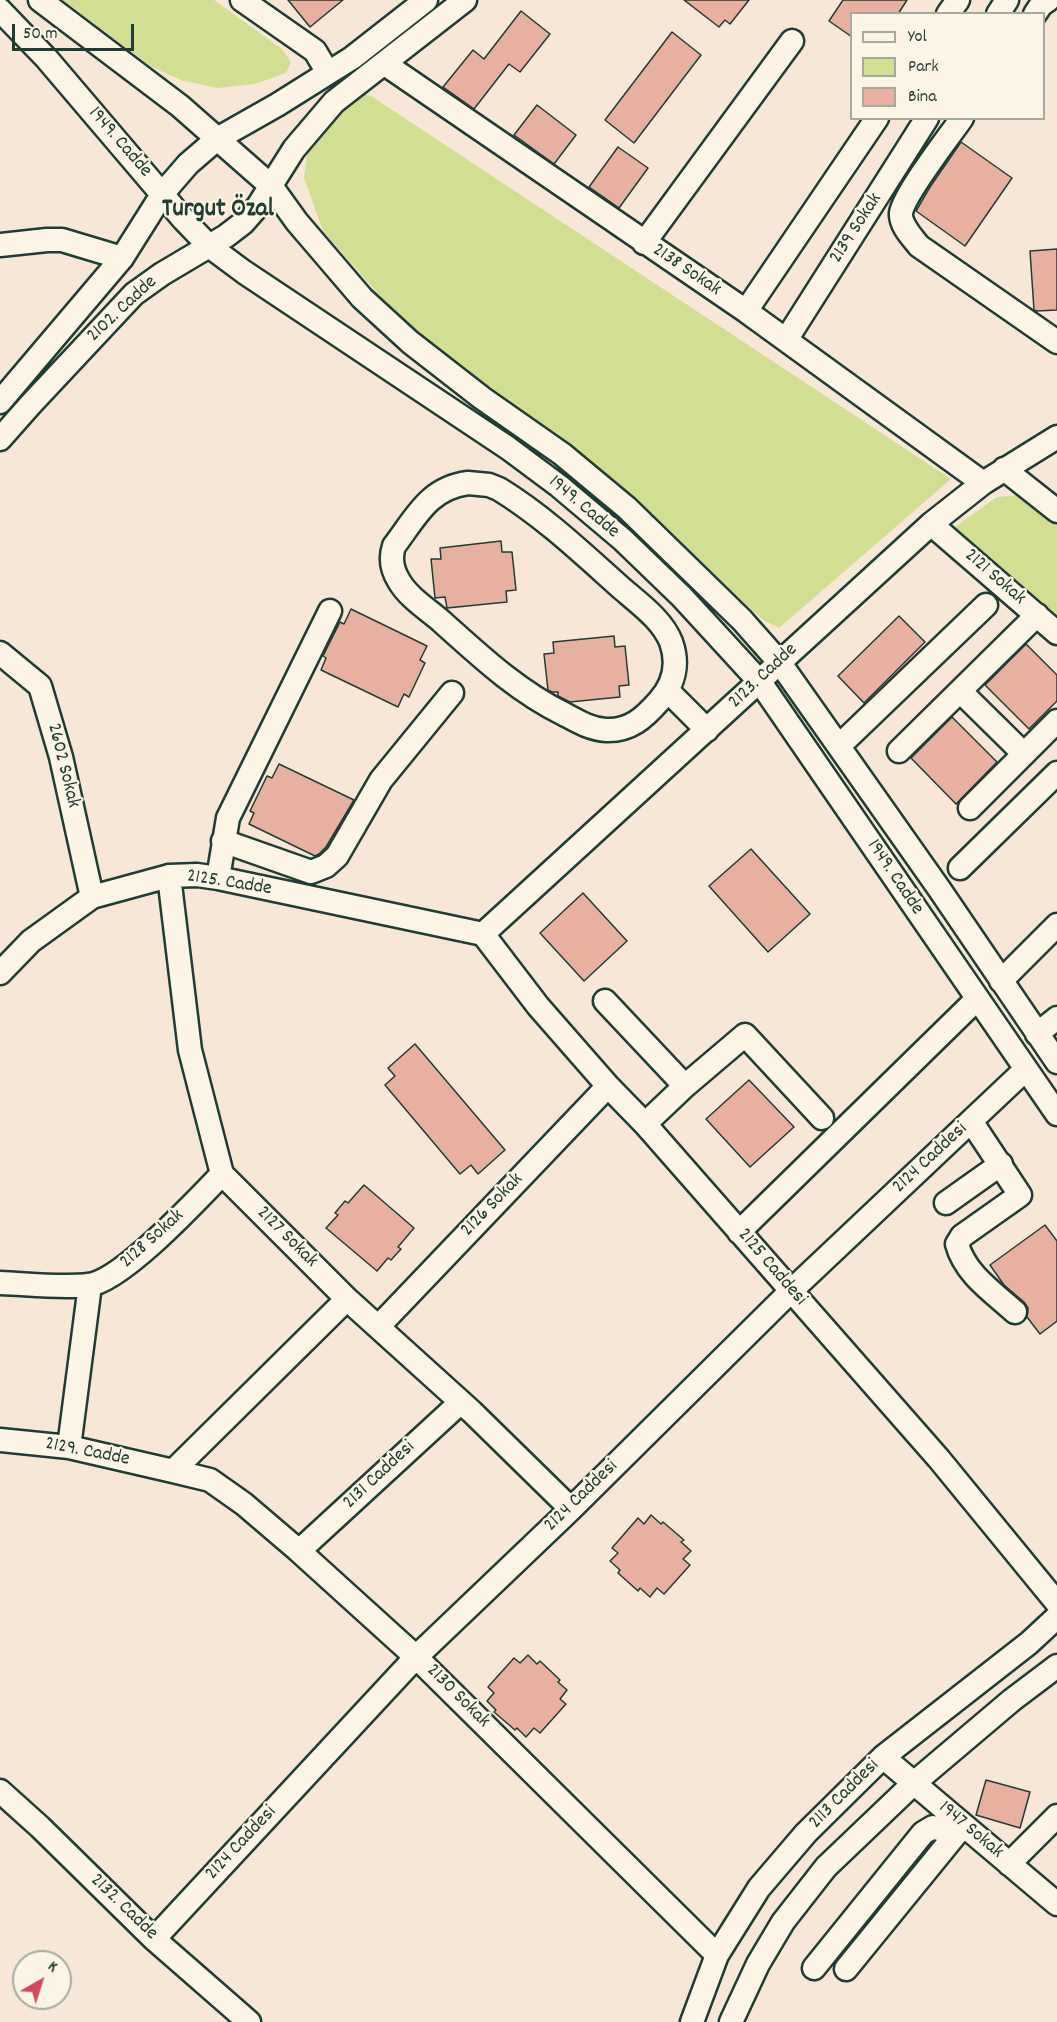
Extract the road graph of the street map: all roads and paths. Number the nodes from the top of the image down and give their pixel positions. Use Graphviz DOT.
graph roads {
  1 [pos="40,0"];
  2 [pos="242,0"];
  3 [pos="426,0"];
  4 [pos="465,0"];
  5 [pos="1048,0"];
  6 [pos="0,10"];
  7 [pos="1036,12"];
  8 [pos="792,41"];
  9 [pos="384,64"];
  10 [pos="328,73"];
  11 [pos="876,120"];
  12 [pos="926,120"];
  13 [pos="961,120"];
  14 [pos="218,139"];
  15 [pos="271,186"];
  16 [pos="163,193"];
  17 [pos="644,243"];
  18 [pos="0,245"];
  19 [pos="208,246"];
  20 [pos="122,258"];
  21 [pos="746,311"];
  22 [pos="786,340"];
  23 [pos="1057,342"];
  24 [pos="0,402"];
  25 [pos="1057,437"];
  26 [pos="0,439"];
  27 [pos="1004,469"];
  28 [pos="983,483"];
  29 [pos="1057,511"];
  30 [pos="932,524"];
  31 [pos="986,605"];
  32 [pos="330,611"];
  33 [pos="1037,615"];
  34 [pos="1057,633"];
  35 [pos="0,653"];
  36 [pos="780,663"];
  37 [pos="760,682"];
  38 [pos="668,691"];
  39 [pos="960,691"];
  40 [pos="452,693"];
  41 [pos="1057,721"];
  42 [pos="707,730"];
  43 [pos="839,746"];
  44 [pos="899,751"];
  45 [pos="1024,754"];
  46 [pos="1057,773"];
  47 [pos="970,808"];
  48 [pos="223,841"];
  49 [pos="960,868"];
  50 [pos="169,876"];
  51 [pos="218,878"];
  52 [pos="92,897"];
  53 [pos="1057,925"];
  54 [pos="483,934"];
  55 [pos="0,973"];
  56 [pos="1001,981"];
  57 [pos="977,999"];
  58 [pos="605,1001"];
  59 [pos="1057,1018"];
  60 [pos="1037,1034"];
  61 [pos="1057,1062"];
  62 [pos="1025,1070"];
  63 [pos="608,1086"];
  64 [pos="685,1086"];
  65 [pos="1057,1114"];
  66 [pos="822,1118"];
  67 [pos="970,1121"];
  68 [pos="645,1124"];
  69 [pos="1001,1164"];
  70 [pos="222,1174"];
  71 [pos="946,1203"];
  72 [pos="739,1232"];
  73 [pos="0,1283"];
  74 [pos="90,1285"];
  75 [pos="791,1291"];
  76 [pos="347,1299"];
  77 [pos="1015,1312"];
  78 [pos="378,1327"];
  79 [pos="461,1402"];
  80 [pos="0,1440"];
  81 [pos="69,1447"];
  82 [pos="173,1471"];
  83 [pos="571,1509"];
  84 [pos="299,1551"];
  85 [pos="1057,1603"];
  86 [pos="1057,1617"];
  87 [pos="416,1657"];
  88 [pos="1055,1671"];
  89 [pos="883,1757"];
  90 [pos="914,1784"];
  91 [pos="0,1791"];
  92 [pos="1057,1816"];
  93 [pos="957,1832"];
  94 [pos="1009,1864"];
  95 [pos="1057,1904"];
  96 [pos="154,1939"];
  97 [pos="717,1955"];
  98 [pos="814,1968"];
  99 [pos="846,1969"];
  100 [pos="242,2020"];
  101 [pos="692,2022"];
  102 [pos="731,2022"];
  1 -- 14 [label="street, 1949. Cadde"];
  2 -- 10 [label="street"];
  3 -- 10 [label="street, 2102. Cadde"];
  4 -- 9 [label="street, 2102. Cadde"];
  5 -- 7 [label="street"];
  6 -- 16 [label="street, 1949. Cadde"];
  8 -- 17 [label="street"];
  9 -- 15 [label="street, 2102. Cadde"];
  9 -- 17 [label="street, 2138 Sokak"];
  10 -- 14 [label="street, 2102. Cadde"];
  11 -- 21 [label="street"];
  12 -- 22 [label="street, 2139 Sokak"];
  13 -- 23 [label="street"];
  14 -- 15 [label="street, 1949. Cadde"];
  14 -- 16 [label="street, 2102. Cadde"];
  15 -- 19 [label="street, 2102. Cadde"];
  15 -- 36 [label="street, 1949. Cadde"];
  16 -- 19 [label="street, 1949. Cadde"];
  16 -- 20 [label="street, 2102. Cadde"];
  17 -- 21 [label="street, 2138 Sokak"];
  18 -- 20 [label="street"];
  19 -- 26 [label="street, 2102. Cadde"];
  19 -- 37 [label="street, 1949. Cadde"];
  20 -- 24 [label="street, 2102. Cadde"];
  21 -- 22 [label="street, 2138 Sokak"];
  22 -- 28 [label="street, 2138 Sokak"];
  25 -- 27 [label="street, 2123. Cadde"];
  27 -- 28 [label="street, 2123. Cadde"];
  27 -- 29 [label="street"];
  28 -- 30 [label="street, 2123. Cadde"];
  30 -- 33 [label="street, 2121 Sokak"];
  30 -- 36 [label="street, 2123. Cadde"];
  31 -- 43 [label="street"];
  32 -- 48 [label="street"];
  33 -- 34 [label="street, 2121 Sokak"];
  33 -- 39 [label="street"];
  35 -- 52 [label="street, 2602 Sokak"];
  36 -- 37 [label="street, 2123. Cadde"];
  36 -- 43 [label="street, 1949. Cadde"];
  37 -- 42 [label="street, 2123. Cadde"];
  37 -- 57 [label="street, 1949. Cadde"];
  38 -- 38 [label="street"];
  38 -- 42 [label="street"];
  39 -- 44 [label="street"];
  39 -- 45 [label="street"];
  40 -- 48 [label="street"];
  41 -- 45 [label="street"];
  42 -- 54 [label="street, 2123. Cadde"];
  43 -- 56 [label="street, 1949. Cadde"];
  45 -- 47 [label="street"];
  46 -- 49 [label="street"];
  48 -- 51 [label="street"];
  50 -- 51 [label="street, 2125. Cadde"];
  50 -- 52 [label="street, 2125. Cadde"];
  50 -- 70 [label="street"];
  51 -- 54 [label="street, 2125. Cadde"];
  52 -- 55 [label="street, 2125. Cadde"];
  53 -- 56 [label="street"];
  54 -- 63 [label="street, 2125 Caddesi"];
  56 -- 60 [label="street, 1949. Cadde"];
  57 -- 62 [label="street, 1949. Cadde"];
  57 -- 72 [label="street"];
  58 -- 64 [label="street"];
  59 -- 60 [label="street"];
  60 -- 61 [label="street, 1949. Cadde"];
  62 -- 65 [label="street, 1949. Cadde"];
  62 -- 67 [label="street, 2124 Caddesi"];
  63 -- 68 [label="street, 2125 Caddesi"];
  63 -- 78 [label="street, 2126 Sokak"];
  64 -- 66 [label="street"];
  64 -- 68 [label="street"];
  67 -- 69 [label="street"];
  67 -- 75 [label="street, 2124 Caddesi"];
  68 -- 72 [label="street, 2125 Caddesi"];
  69 -- 71 [label="street"];
  69 -- 77 [label="street"];
  70 -- 74 [label="street, 2128 Sokak"];
  70 -- 76 [label="street, 2127 Sokak"];
  72 -- 75 [label="street, 2125 Caddesi"];
  73 -- 74 [label="street, 2128 Sokak"];
  74 -- 81 [label="street"];
  75 -- 83 [label="street, 2124 Caddesi"];
  75 -- 85 [label="street, 2125 Caddesi"];
  76 -- 78 [label="street, 2127 Sokak"];
  76 -- 82 [label="street"];
  78 -- 79 [label="street, 2127 Sokak"];
  79 -- 83 [label="street, 2127 Sokak"];
  79 -- 84 [label="street, 2131 Caddesi"];
  80 -- 81 [label="street, 2129. Cadde"];
  81 -- 82 [label="street, 2129. Cadde"];
  82 -- 84 [label="street, 2130 Sokak"];
  83 -- 87 [label="street, 2124 Caddesi"];
  84 -- 87 [label="street, 2130 Sokak"];
  86 -- 89 [label="street, 2113 Caddesi"];
  87 -- 96 [label="street, 2124 Caddesi"];
  87 -- 97 [label="street, 2130 Sokak"];
  88 -- 90 [label="street, 2113 Caddesi"];
  89 -- 90 [label="street, 1947 Sokak"];
  89 -- 97 [label="street, 2113 Caddesi"];
  90 -- 93 [label="street, 1947 Sokak"];
  90 -- 102 [label="street, 2113 Caddesi"];
  91 -- 96 [label="street, 2132. Cadde"];
  92 -- 94 [label="street"];
  93 -- 94 [label="street, 1947 Sokak"];
  93 -- 98 [label="street"];
  93 -- 99 [label="street"];
  94 -- 95 [label="street, 1947 Sokak"];
  96 -- 100 [label="street, 2132. Cadde"];
  97 -- 101 [label="street, 2113 Caddesi"];
}
